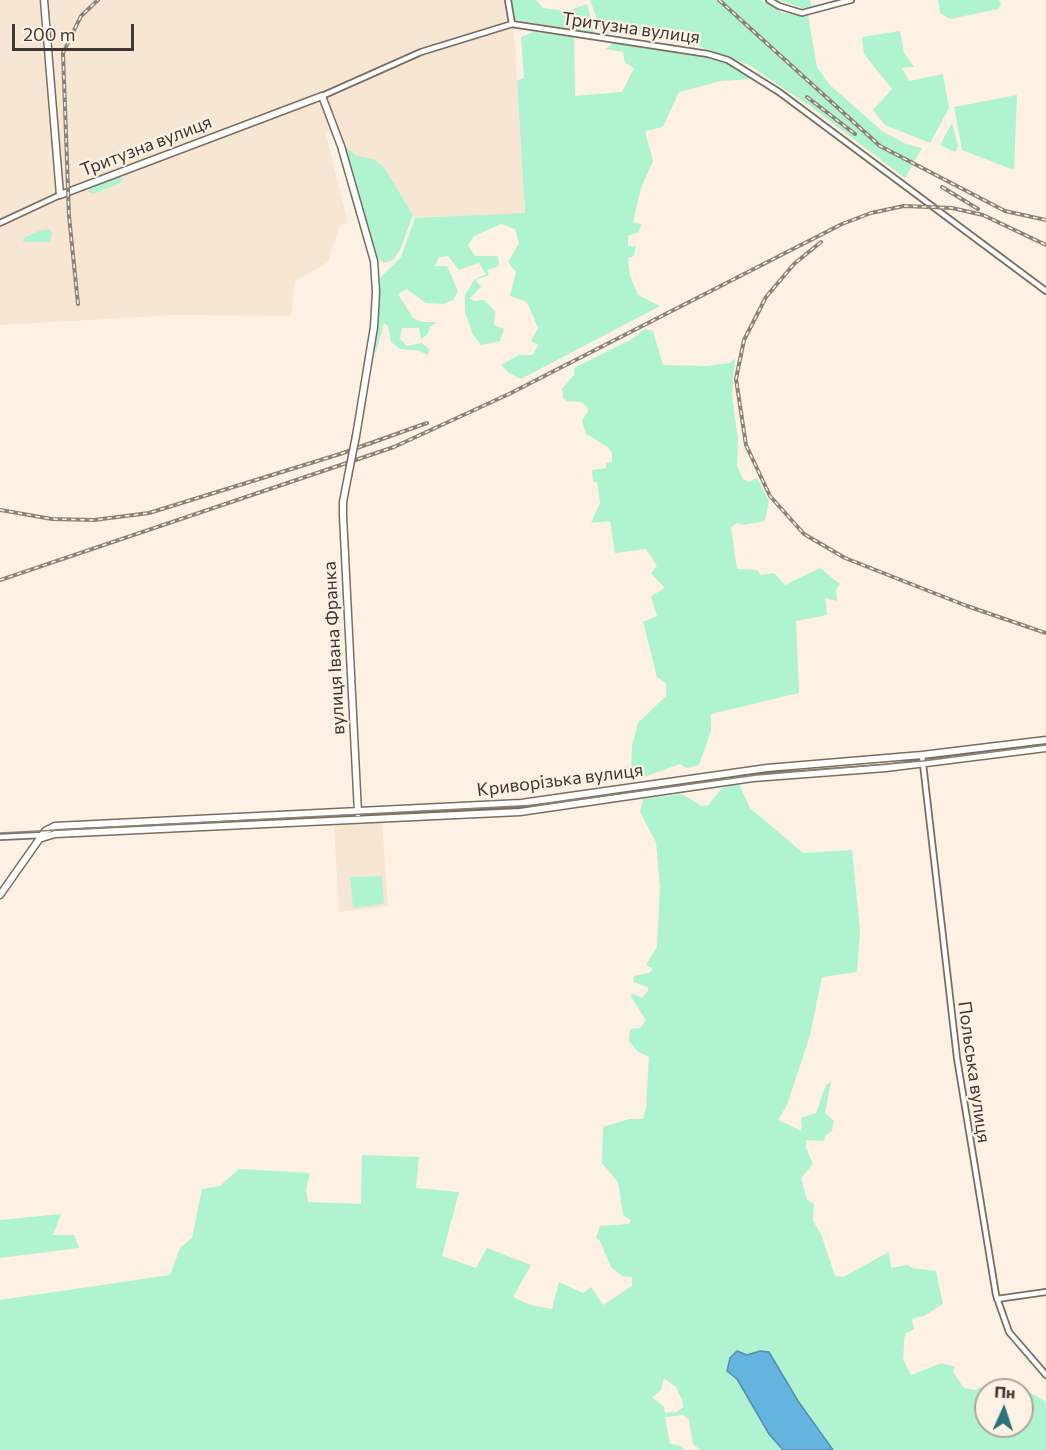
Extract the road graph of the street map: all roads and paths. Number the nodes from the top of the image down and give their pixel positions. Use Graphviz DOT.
graph roads {
  1 [pos="44,0"];
  2 [pos="508,0"];
  3 [pos="769,0"];
  4 [pos="851,0"];
  5 [pos="512,24"];
  6 [pos="322,96"];
  7 [pos="60,195"];
  8 [pos="0,224"];
  9 [pos="1046,291"];
  10 [pos="1046,740"];
  11 [pos="1046,748"];
  12 [pos="922,755"];
  13 [pos="923,764"];
  14 [pos="358,811"];
  15 [pos="359,820"];
  16 [pos="46,835"];
  17 [pos="0,837"];
  18 [pos="0,895"];
  19 [pos="1046,1292"];
  20 [pos="997,1299"];
  21 [pos="1046,1375"];
  1 -- 7 [label="main road"];
  2 -- 5 [label="street"];
  3 -- 4 [label="street"];
  5 -- 6 [label="street, Тритузна вулиця"];
  5 -- 9 [label="street, Тритузна вулиця"];
  6 -- 7 [label="main road, Тритузна вулиця"];
  6 -- 14 [label="main road, вулиця Івана Франка, bridge"];
  7 -- 8 [label="street"];
  10 -- 12 [label="main road, Криворізька вулиця"];
  11 -- 13 [label="main road, Криворізька вулиця"];
  12 -- 13 [label="street, Польська вулиця"];
  12 -- 14 [label="main road, Криворізька вулиця"];
  13 -- 15 [label="main road, Криворізька вулиця"];
  13 -- 20 [label="street, Польська вулиця"];
  14 -- 15 [label="main road, вулиця Івана Франка"];
  14 -- 16 [label="main road, Криворізька вулиця"];
  15 -- 16 [label="main road, Криворізька вулиця"];
  16 -- 17 [label="street, Криворізька вулиця"];
  16 -- 18 [label="main road, Криворізька вулиця"];
  19 -- 20 [label="street"];
  20 -- 21 [label="street, Польська вулиця"];
}
